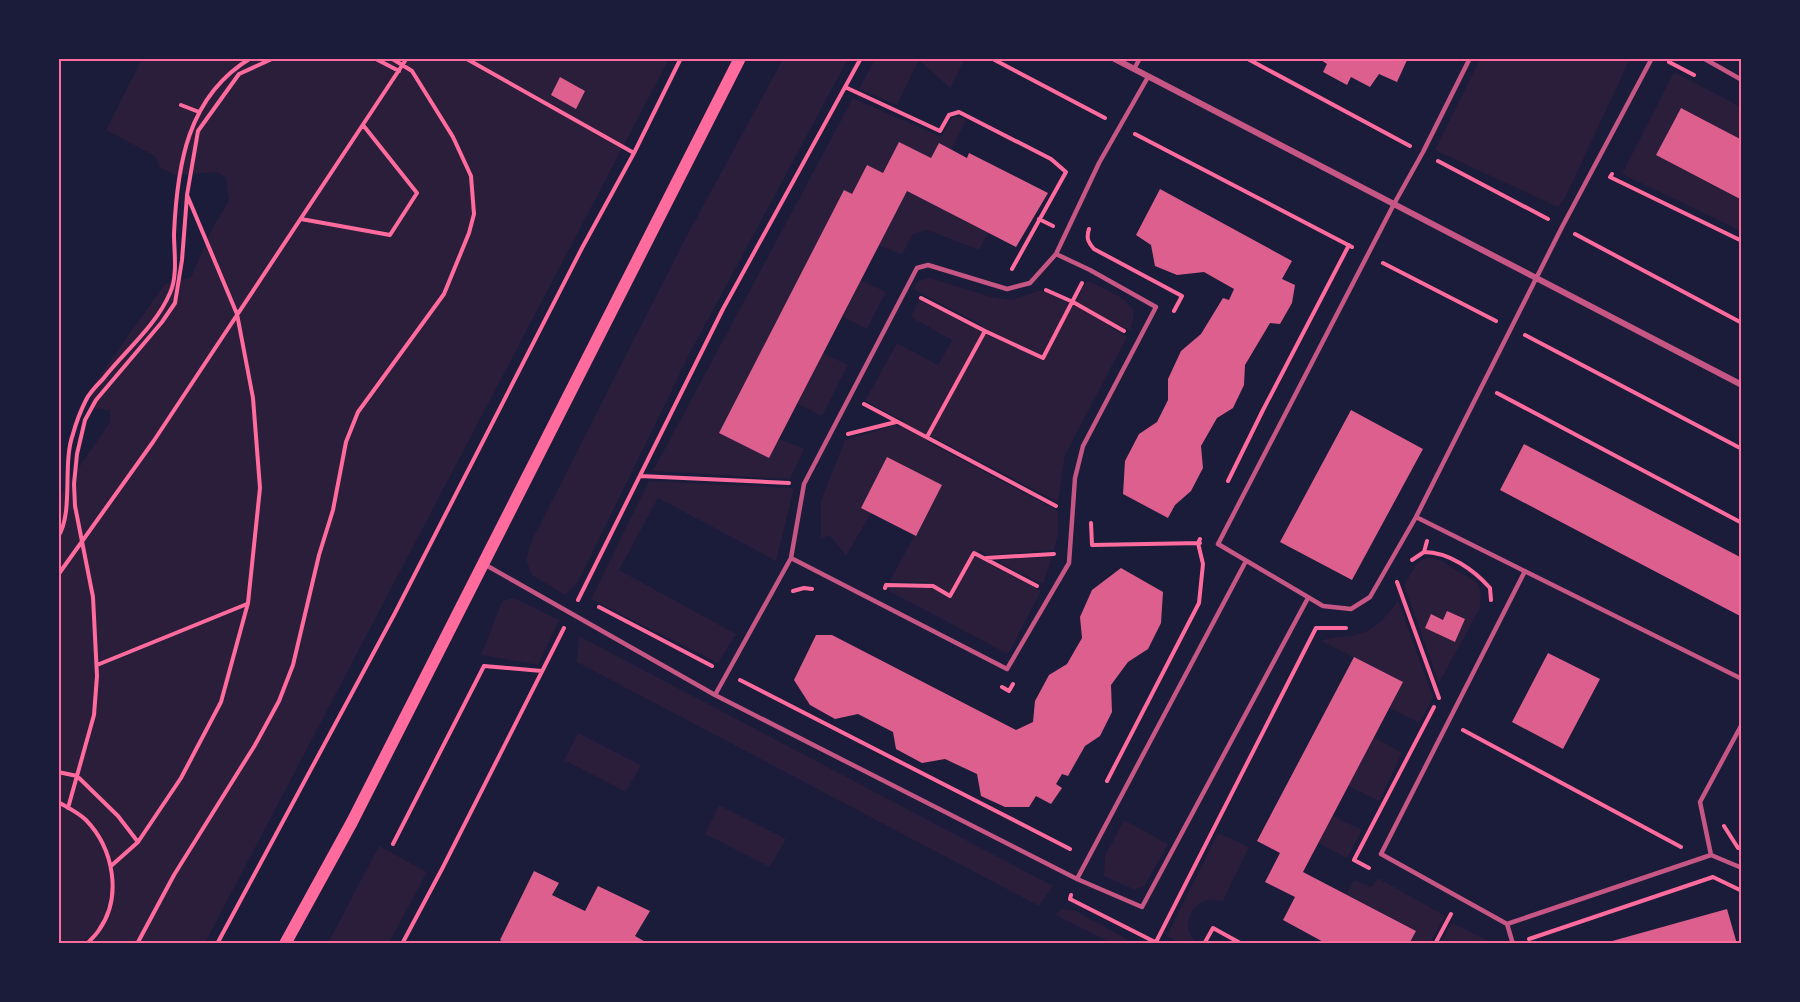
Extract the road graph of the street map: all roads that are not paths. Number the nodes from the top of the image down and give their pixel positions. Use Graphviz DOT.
graph roads {
  1 [pos="740,58"];
  2 [pos="1113,58"];
  3 [pos="1140,58"];
  4 [pos="1470,58"];
  5 [pos="1652,58"];
  6 [pos="1703,58"];
  7 [pos="1134,69"];
  8 [pos="1148,77"];
  9 [pos="1742,80"];
  10 [pos="1394,204"];
  11 [pos="1056,254"];
  12 [pos="1537,278"];
  13 [pos="1742,385"];
  14 [pos="1416,518"];
  15 [pos="791,558"];
  16 [pos="1246,561"];
  17 [pos="483,563"];
  18 [pos="1525,571"];
  19 [pos="1308,598"];
  20 [pos="1742,679"];
  21 [pos="715,695"];
  22 [pos="1742,724"];
  23 [pos="1711,855"];
  24 [pos="1742,868"];
  25 [pos="1077,879"];
  26 [pos="1507,924"];
  27 [pos="285,944"];
  28 [pos="1513,944"];
  1 -- 17 [label="main road"];
  2 -- 7 [label="street"];
  3 -- 7 [label="lane"];
  4 -- 10 [label="lane"];
  5 -- 12 [label="lane"];
  6 -- 9 [label="lane"];
  7 -- 8 [label="street"];
  8 -- 10 [label="street"];
  8 -- 11 [label="lane"];
  10 -- 12 [label="street"];
  10 -- 16 [label="lane"];
  11 -- 15 [label="lane"];
  11 -- 15 [label="lane"];
  12 -- 13 [label="street"];
  12 -- 14 [label="lane"];
  14 -- 18 [label="lane"];
  14 -- 19 [label="lane"];
  15 -- 21 [label="lane"];
  16 -- 19 [label="lane"];
  16 -- 25 [label="lane"];
  17 -- 21 [label="lane"];
  17 -- 27 [label="main road"];
  18 -- 20 [label="lane"];
  18 -- 26 [label="lane"];
  19 -- 25 [label="lane"];
  21 -- 25 [label="lane"];
  22 -- 23 [label="lane"];
  23 -- 24 [label="lane"];
  23 -- 26 [label="lane"];
  26 -- 28 [label="lane"];
}
